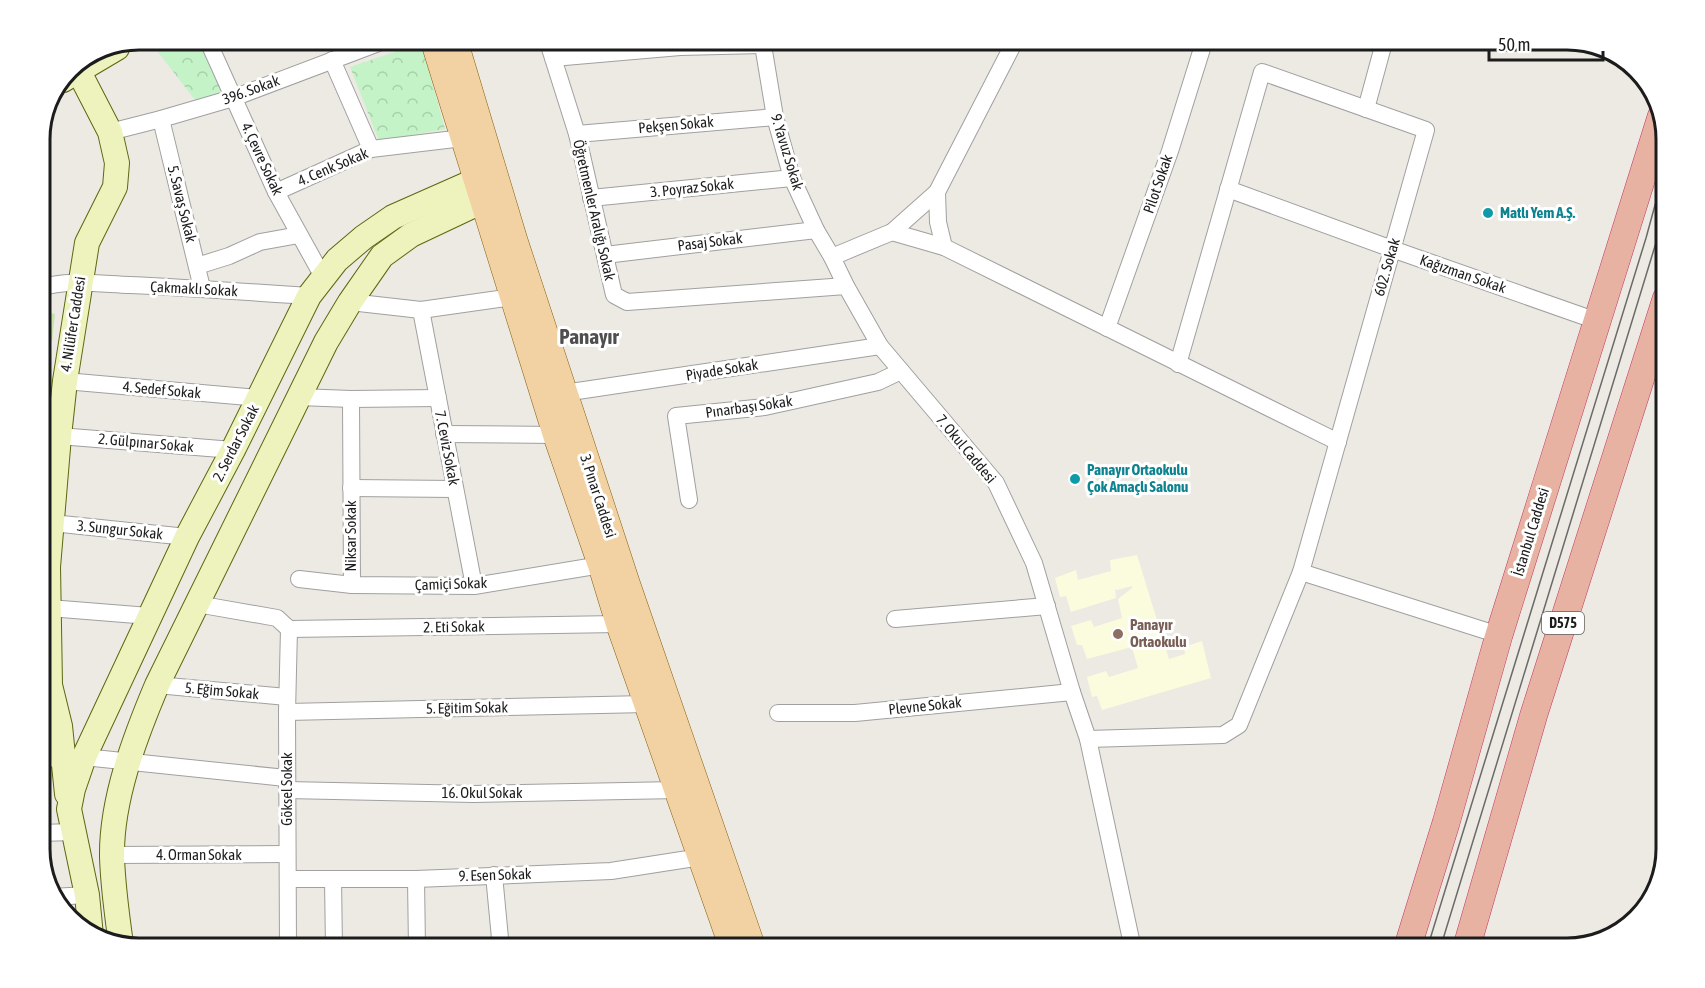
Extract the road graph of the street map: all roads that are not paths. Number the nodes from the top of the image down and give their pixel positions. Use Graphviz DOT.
graph roads {
  1 [pos="212,50"];
  2 [pos="359,50"];
  3 [pos="436,50"];
  4 [pos="457,50"];
  5 [pos="550,50"];
  6 [pos="621,50"];
  7 [pos="763,50"];
  8 [pos="1010,50"];
  9 [pos="1202,50"];
  10 [pos="1382,50"];
  11 [pos="553,58"];
  12 [pos="332,60"];
  13 [pos="75,77"];
  14 [pos="233,98"];
  15 [pos="1366,109"];
  16 [pos="775,117"];
  17 [pos="161,119"];
  18 [pos="110,132"];
  19 [pos="577,134"];
  20 [pos="1655,136"];
  21 [pos="463,138"];
  22 [pos="371,149"];
  23 [pos="488,152"];
  24 [pos="792,178"];
  25 [pos="483,188"];
  26 [pos="1228,189"];
  27 [pos="276,192"];
  28 [pos="937,192"];
  29 [pos="591,198"];
  30 [pos="816,230"];
  31 [pos="892,232"];
  32 [pos="299,235"];
  33 [pos="514,239"];
  34 [pos="944,247"];
  35 [pos="1392,249"];
  36 [pos="605,255"];
  37 [pos="832,257"];
  38 [pos="197,266"];
  39 [pos="323,276"];
  40 [pos="79,283"];
  41 [pos="846,286"];
  42 [pos="50,287"];
  43 [pos="202,288"];
  44 [pos="309,296"];
  45 [pos="513,297"];
  46 [pos="350,302"];
  47 [pos="421,310"];
  48 [pos="1597,321"];
  49 [pos="1107,328"];
  50 [pos="1655,333"];
  51 [pos="880,346"];
  52 [pos="1178,364"];
  53 [pos="901,371"];
  54 [pos="65,381"];
  55 [pos="564,393"];
  56 [pos="299,397"];
  57 [pos="258,398"];
  58 [pos="438,398"];
  59 [pos="351,399"];
  60 [pos="50,433"];
  61 [pos="444,434"];
  62 [pos="556,435"];
  63 [pos="50,436"];
  64 [pos="1338,442"];
  65 [pos="233,450"];
  66 [pos="50,465"];
  67 [pos="351,488"];
  68 [pos="455,489"];
  69 [pos="688,500"];
  70 [pos="52,523"];
  71 [pos="50,534"];
  72 [pos="187,537"];
  73 [pos="601,565"];
  74 [pos="1301,572"];
  75 [pos="299,579"];
  76 [pos="352,585"];
  77 [pos="474,586"];
  78 [pos="196,604"];
  79 [pos="1047,606"];
  80 [pos="50,608"];
  81 [pos="148,616"];
  82 [pos="895,619"];
  83 [pos="619,624"];
  84 [pos="290,628"];
  85 [pos="1499,635"];
  86 [pos="157,685"];
  87 [pos="1072,692"];
  88 [pos="50,699"];
  89 [pos="647,704"];
  90 [pos="287,705"];
  91 [pos="778,713"];
  92 [pos="1088,739"];
  93 [pos="50,761"];
  94 [pos="129,762"];
  95 [pos="74,764"];
  96 [pos="287,784"];
  97 [pos="678,790"];
  98 [pos="74,832"];
  99 [pos="50,833"];
  100 [pos="287,854"];
  101 [pos="112,855"];
  102 [pos="701,857"];
  103 [pos="494,875"];
  104 [pos="288,879"];
  105 [pos="333,879"];
  106 [pos="416,879"];
  107 [pos="87,894"];
  108 [pos="62,896"];
  109 [pos="90,924"];
  110 [pos="120,936"];
  111 [pos="288,938"];
  112 [pos="334,938"];
  113 [pos="417,938"];
  114 [pos="500,938"];
  115 [pos="729,938"];
  116 [pos="749,938"];
  117 [pos="1131,938"];
  118 [pos="1410,938"];
  119 [pos="1469,938"];
  1 -- 14 [label="street, 4. Çevre Sokak"];
  2 -- 12 [label="street, 396. Sokak"];
  3 -- 21 [label="main road"];
  4 -- 23 [label="main road, 3. Pınar Caddesi"];
  5 -- 11 [label="street, Öğretmenler Aralığı Sokak"];
  6 -- 11 [label="street"];
  7 -- 16 [label="street, 9. Yavuz Sokak"];
  8 -- 28 [label="street"];
  9 -- 49 [label="street, Pilot Sokak"];
  10 -- 15 [label="street"];
  11 -- 19 [label="street, Öğretmenler Aralığı Sokak"];
  12 -- 14 [label="street, 396. Sokak"];
  12 -- 22 [label="street"];
  13 -- 18 [label="main road, 4. Nilüfer Caddesi"];
  14 -- 17 [label="street, 396. Sokak"];
  14 -- 27 [label="street, 4. Çevre Sokak"];
  15 -- 26 [label="street, 602. Sokak"];
  15 -- 35 [label="street, 602. Sokak"];
  16 -- 19 [label="street, Pekşen Sokak"];
  16 -- 24 [label="street, 9. Yavuz Sokak"];
  17 -- 18 [label="street, 396. Sokak"];
  17 -- 38 [label="street, 5. Savaş Sokak"];
  18 -- 40 [label="main road, 4. Nilüfer Caddesi"];
  19 -- 29 [label="street, Öğretmenler Aralığı Sokak"];
  20 -- 48 [label="highway, İstanbul Caddesi"];
  21 -- 22 [label="street, 4. Cenk Sokak"];
  21 -- 25 [label="main road"];
  22 -- 27 [label="street, 4. Cenk Sokak"];
  23 -- 25 [label="main road"];
  23 -- 33 [label="main road, 3. Pınar Caddesi"];
  24 -- 29 [label="street, 3. Poyraz Sokak"];
  24 -- 30 [label="street, 9. Yavuz Sokak"];
  25 -- 33 [label="main road"];
  25 -- 39 [label="main road, 2. Serdar Sokak"];
  25 -- 45 [label="main road"];
  25 -- 46 [label="main road"];
  26 -- 35 [label="street, Kağızman Sokak"];
  26 -- 52 [label="street"];
  27 -- 32 [label="street, 4. Çevre Sokak"];
  28 -- 31 [label="street"];
  28 -- 34 [label="street"];
  29 -- 36 [label="street, Öğretmenler Aralığı Sokak"];
  30 -- 36 [label="street, Pasaj Sokak"];
  30 -- 37 [label="street, 9. Yavuz Sokak"];
  31 -- 34 [label="street"];
  31 -- 37 [label="street"];
  32 -- 38 [label="street"];
  32 -- 39 [label="street, 4. Çevre Sokak"];
  33 -- 55 [label="main road, 3. Pınar Caddesi"];
  34 -- 49 [label="street"];
  35 -- 48 [label="street, Kağızman Sokak"];
  35 -- 64 [label="street, 602. Sokak"];
  36 -- 41 [label="street, Öğretmenler Aralığı Sokak"];
  37 -- 41 [label="street, 7. Okul Caddesi"];
  38 -- 43 [label="street, 5. Savaş Sokak"];
  39 -- 44 [label="main road, 2. Serdar Sokak"];
  40 -- 42 [label="street, Çakmaklı Sokak"];
  40 -- 43 [label="street, Çakmaklı Sokak"];
  40 -- 54 [label="main road, 4. Nilüfer Caddesi"];
  41 -- 51 [label="street, 7. Okul Caddesi"];
  43 -- 44 [label="street, Çakmaklı Sokak"];
  44 -- 57 [label="main road, 2. Serdar Sokak"];
  45 -- 47 [label="street"];
  45 -- 62 [label="main road"];
  46 -- 47 [label="street"];
  46 -- 56 [label="main road"];
  47 -- 58 [label="street, 7. Ceviz Sokak"];
  48 -- 85 [label="highway, İstanbul Caddesi"];
  49 -- 52 [label="street"];
  50 -- 119 [label="highway, D575"];
  51 -- 53 [label="street, 7. Okul Caddesi"];
  51 -- 55 [label="street, Piyade Sokak"];
  52 -- 64 [label="street"];
  53 -- 69 [label="street, Pınarbaşı Sokak"];
  53 -- 79 [label="street, 7. Okul Caddesi"];
  54 -- 57 [label="street, 4. Sedef Sokak"];
  54 -- 60 [label="main road, 4. Nilüfer Caddesi"];
  55 -- 116 [label="main road, 3. Pınar Caddesi"];
  56 -- 59 [label="street"];
  56 -- 78 [label="main road"];
  57 -- 65 [label="main road, 2. Serdar Sokak"];
  58 -- 59 [label="street"];
  58 -- 61 [label="street, 7. Ceviz Sokak"];
  59 -- 67 [label="street, Niksar Sokak"];
  61 -- 62 [label="street"];
  61 -- 68 [label="street, 7. Ceviz Sokak"];
  62 -- 73 [label="main road"];
  63 -- 65 [label="street, 2. Gülpınar Sokak"];
  64 -- 74 [label="street, 602. Sokak"];
  65 -- 72 [label="main road, 2. Serdar Sokak"];
  66 -- 70 [label="main road, 4. Nilüfer Caddesi"];
  67 -- 68 [label="street, Niksar Sokak"];
  67 -- 76 [label="street, Niksar Sokak"];
  68 -- 77 [label="street, 7. Ceviz Sokak"];
  70 -- 71 [label="main road, 4. Nilüfer Caddesi"];
  70 -- 72 [label="street, 3. Sungur Sokak"];
  72 -- 81 [label="main road, 2. Serdar Sokak"];
  73 -- 77 [label="street, Çamiçi Sokak"];
  73 -- 83 [label="main road"];
  74 -- 85 [label="street"];
  74 -- 92 [label="street, 602. Sokak"];
  75 -- 76 [label="street, Çamiçi Sokak"];
  76 -- 77 [label="street, Çamiçi Sokak"];
  78 -- 84 [label="street"];
  78 -- 86 [label="main road"];
  79 -- 82 [label="street"];
  79 -- 87 [label="street, 7. Okul Caddesi"];
  80 -- 81 [label="street"];
  81 -- 95 [label="main road, 2. Serdar Sokak"];
  83 -- 84 [label="street, 2. Eti Sokak"];
  83 -- 89 [label="main road"];
  84 -- 90 [label="street, Göksel Sokak"];
  85 -- 118 [label="highway, İstanbul Caddesi"];
  86 -- 90 [label="street, 5. Eğim Sokak"];
  86 -- 94 [label="main road"];
  87 -- 91 [label="street, Plevne Sokak"];
  87 -- 92 [label="street, 7. Okul Caddesi"];
  88 -- 95 [label="main road, 4. Nilüfer Caddesi"];
  89 -- 90 [label="street, 5. Eğitim Sokak"];
  89 -- 97 [label="main road"];
  90 -- 96 [label="street, Göksel Sokak"];
  92 -- 117 [label="street, 7. Okul Caddesi"];
  93 -- 95 [label="street, 16. Okul Sokak"];
  94 -- 95 [label="street, 16. Okul Sokak"];
  94 -- 96 [label="street, 16. Okul Sokak"];
  94 -- 101 [label="main road"];
  95 -- 98 [label="main road, 4. Nilüfer Caddesi"];
  96 -- 97 [label="street, 16. Okul Sokak"];
  96 -- 100 [label="street, Göksel Sokak"];
  97 -- 102 [label="main road"];
  98 -- 99 [label="street"];
  98 -- 107 [label="main road, 4. Nilüfer Caddesi"];
  100 -- 101 [label="street, 4. Orman Sokak"];
  100 -- 104 [label="street, Göksel Sokak"];
  101 -- 110 [label="main road"];
  102 -- 103 [label="street, 9. Esen Sokak"];
  102 -- 115 [label="main road"];
  103 -- 106 [label="street, 9. Esen Sokak"];
  103 -- 114 [label="street"];
  104 -- 105 [label="street, 9. Esen Sokak"];
  104 -- 111 [label="street, Göksel Sokak"];
  105 -- 106 [label="street, 9. Esen Sokak"];
  105 -- 112 [label="street"];
  106 -- 113 [label="street"];
  107 -- 108 [label="street"];
  107 -- 109 [label="main road, 4. Nilüfer Caddesi"];
}
